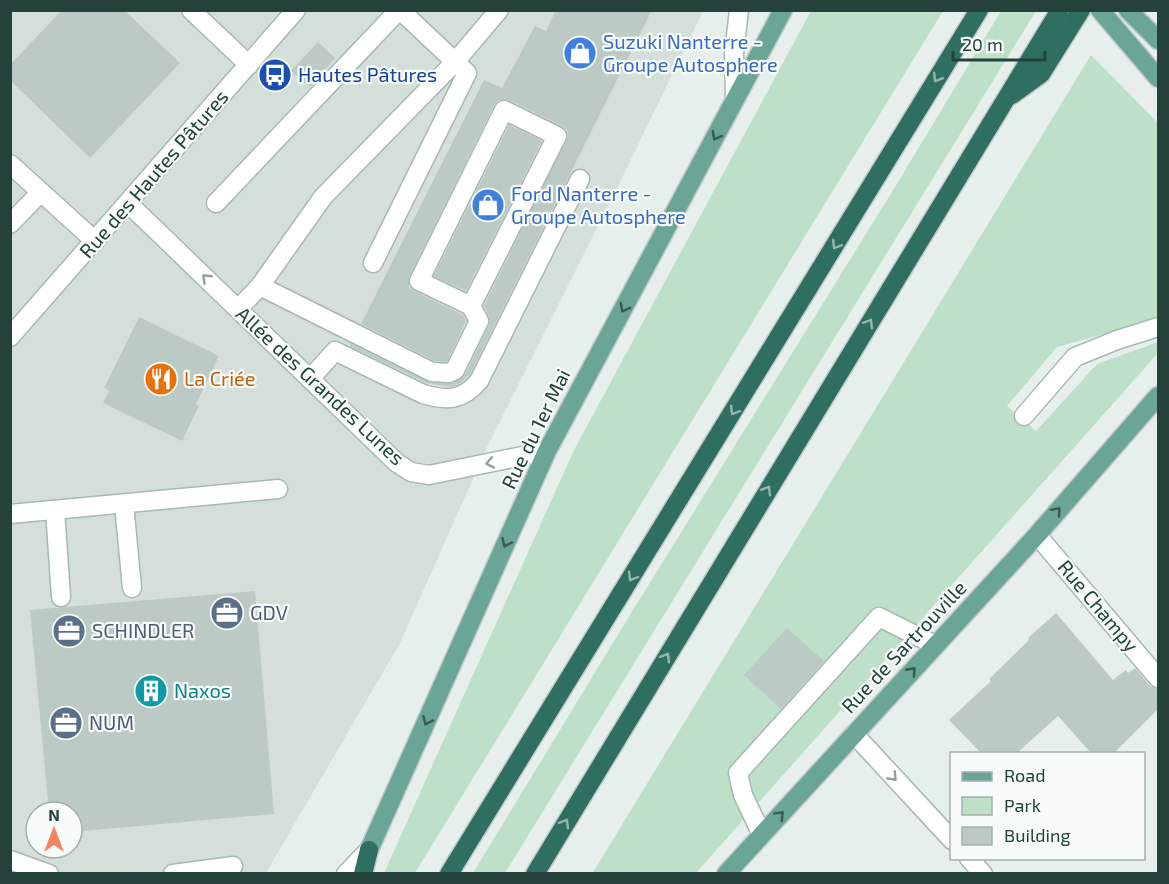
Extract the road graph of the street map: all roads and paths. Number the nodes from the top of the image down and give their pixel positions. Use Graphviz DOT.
graph roads {
  1 [pos="191,10"];
  2 [pos="296,10"];
  3 [pos="400,10"];
  4 [pos="499,10"];
  5 [pos="739,10"];
  6 [pos="783,10"];
  7 [pos="979,10"];
  8 [pos="1060,10"];
  9 [pos="1081,10"];
  10 [pos="1100,10"];
  11 [pos="1128,10"];
  12 [pos="1055,35"];
  13 [pos="1158,40"];
  14 [pos="455,62"];
  15 [pos="249,65"];
  16 [pos="1158,78"];
  17 [pos="735,99"];
  18 [pos="10,164"];
  19 [pos="580,179"];
  20 [pos="41,192"];
  21 [pos="216,203"];
  22 [pos="129,204"];
  23 [pos="10,224"];
  24 [pos="95,242"];
  25 [pos="372,263"];
  26 [pos="260,286"];
  27 [pos="471,306"];
  28 [pos="238,309"];
  29 [pos="1158,327"];
  30 [pos="10,337"];
  31 [pos="310,379"];
  32 [pos="1158,396"];
  33 [pos="1158,408"];
  34 [pos="1024,416"];
  35 [pos="1113,449"];
  36 [pos="547,451"];
  37 [pos="278,489"];
  38 [pos="124,504"];
  39 [pos="55,510"];
  40 [pos="10,514"];
  41 [pos="1037,535"];
  42 [pos="132,588"];
  43 [pos="61,597"];
  44 [pos="935,645"];
  45 [pos="1158,678"];
  46 [pos="854,734"];
  47 [pos="762,835"];
  48 [pos="950,839"];
  49 [pos="369,850"];
  50 [pos="10,860"];
  51 [pos="971,860"];
  52 [pos="233,866"];
  53 [pos="49,873"];
  54 [pos="173,873"];
  55 [pos="346,873"];
  56 [pos="363,873"];
  57 [pos="449,873"];
  58 [pos="535,873"];
  59 [pos="726,873"];
  60 [pos="983,873"];
  1 -- 15 [label="street"];
  2 -- 15 [label="street, Rue des Hautes Pâtures"];
  3 -- 14 [label="street"];
  3 -- 21 [label="street"];
  4 -- 14 [label="street"];
  5 -- 17 [label="street"];
  6 -- 17 [label="main road, Rue du 1er Mai"];
  7 -- 57 [label="highway, one-way"];
  8 -- 12 [label="highway"];
  9 -- 12 [label="highway"];
  10 -- 16 [label="main road"];
  11 -- 13 [label="main road"];
  58 -- 12 [label="highway, one-way"];
  14 -- 25 [label="street"];
  14 -- 26 [label="street"];
  15 -- 22 [label="street, Rue des Hautes Pâtures"];
  17 -- 36 [label="main road, Rue du 1er Mai, one-way"];
  18 -- 20 [label="street"];
  19 -- 31 [label="street"];
  20 -- 23 [label="street"];
  20 -- 24 [label="street"];
  22 -- 24 [label="street, Rue des Hautes Pâtures"];
  28 -- 22 [label="street, Allée des Grandes Lunes, one-way"];
  24 -- 30 [label="street, Rue des Hautes Pâtures"];
  26 -- 27 [label="street"];
  26 -- 28 [label="street"];
  27 -- 27 [label="street"];
  28 -- 31 [label="street, Allée des Grandes Lunes"];
  29 -- 34 [label="street"];
  36 -- 31 [label="street, Allée des Grandes Lunes, one-way"];
  32 -- 35 [label="main road, Rue de Sartrouville"];
  33 -- 35 [label="main road, Rue de Sartrouville"];
  41 -- 35 [label="main road, Rue de Sartrouville, one-way"];
  36 -- 49 [label="main road, Rue du 1er Mai, one-way"];
  37 -- 38 [label="street"];
  38 -- 39 [label="street"];
  38 -- 42 [label="street"];
  39 -- 40 [label="street"];
  39 -- 43 [label="street"];
  41 -- 44 [label="main road, Rue de Sartrouville"];
  41 -- 45 [label="street, Rue Champy"];
  46 -- 44 [label="main road, Rue de Sartrouville, one-way"];
  44 -- 47 [label="street"];
  47 -- 46 [label="main road, Rue de Sartrouville, one-way"];
  46 -- 48 [label="street, one-way"];
  47 -- 59 [label="main road, Rue de Sartrouville"];
  49 -- 55 [label="street, Rue du 1er Mai"];
  49 -- 56 [label="highway"];
  50 -- 53 [label="street"];
  51 -- 60 [label="street"];
  52 -- 54 [label="street"];
}
